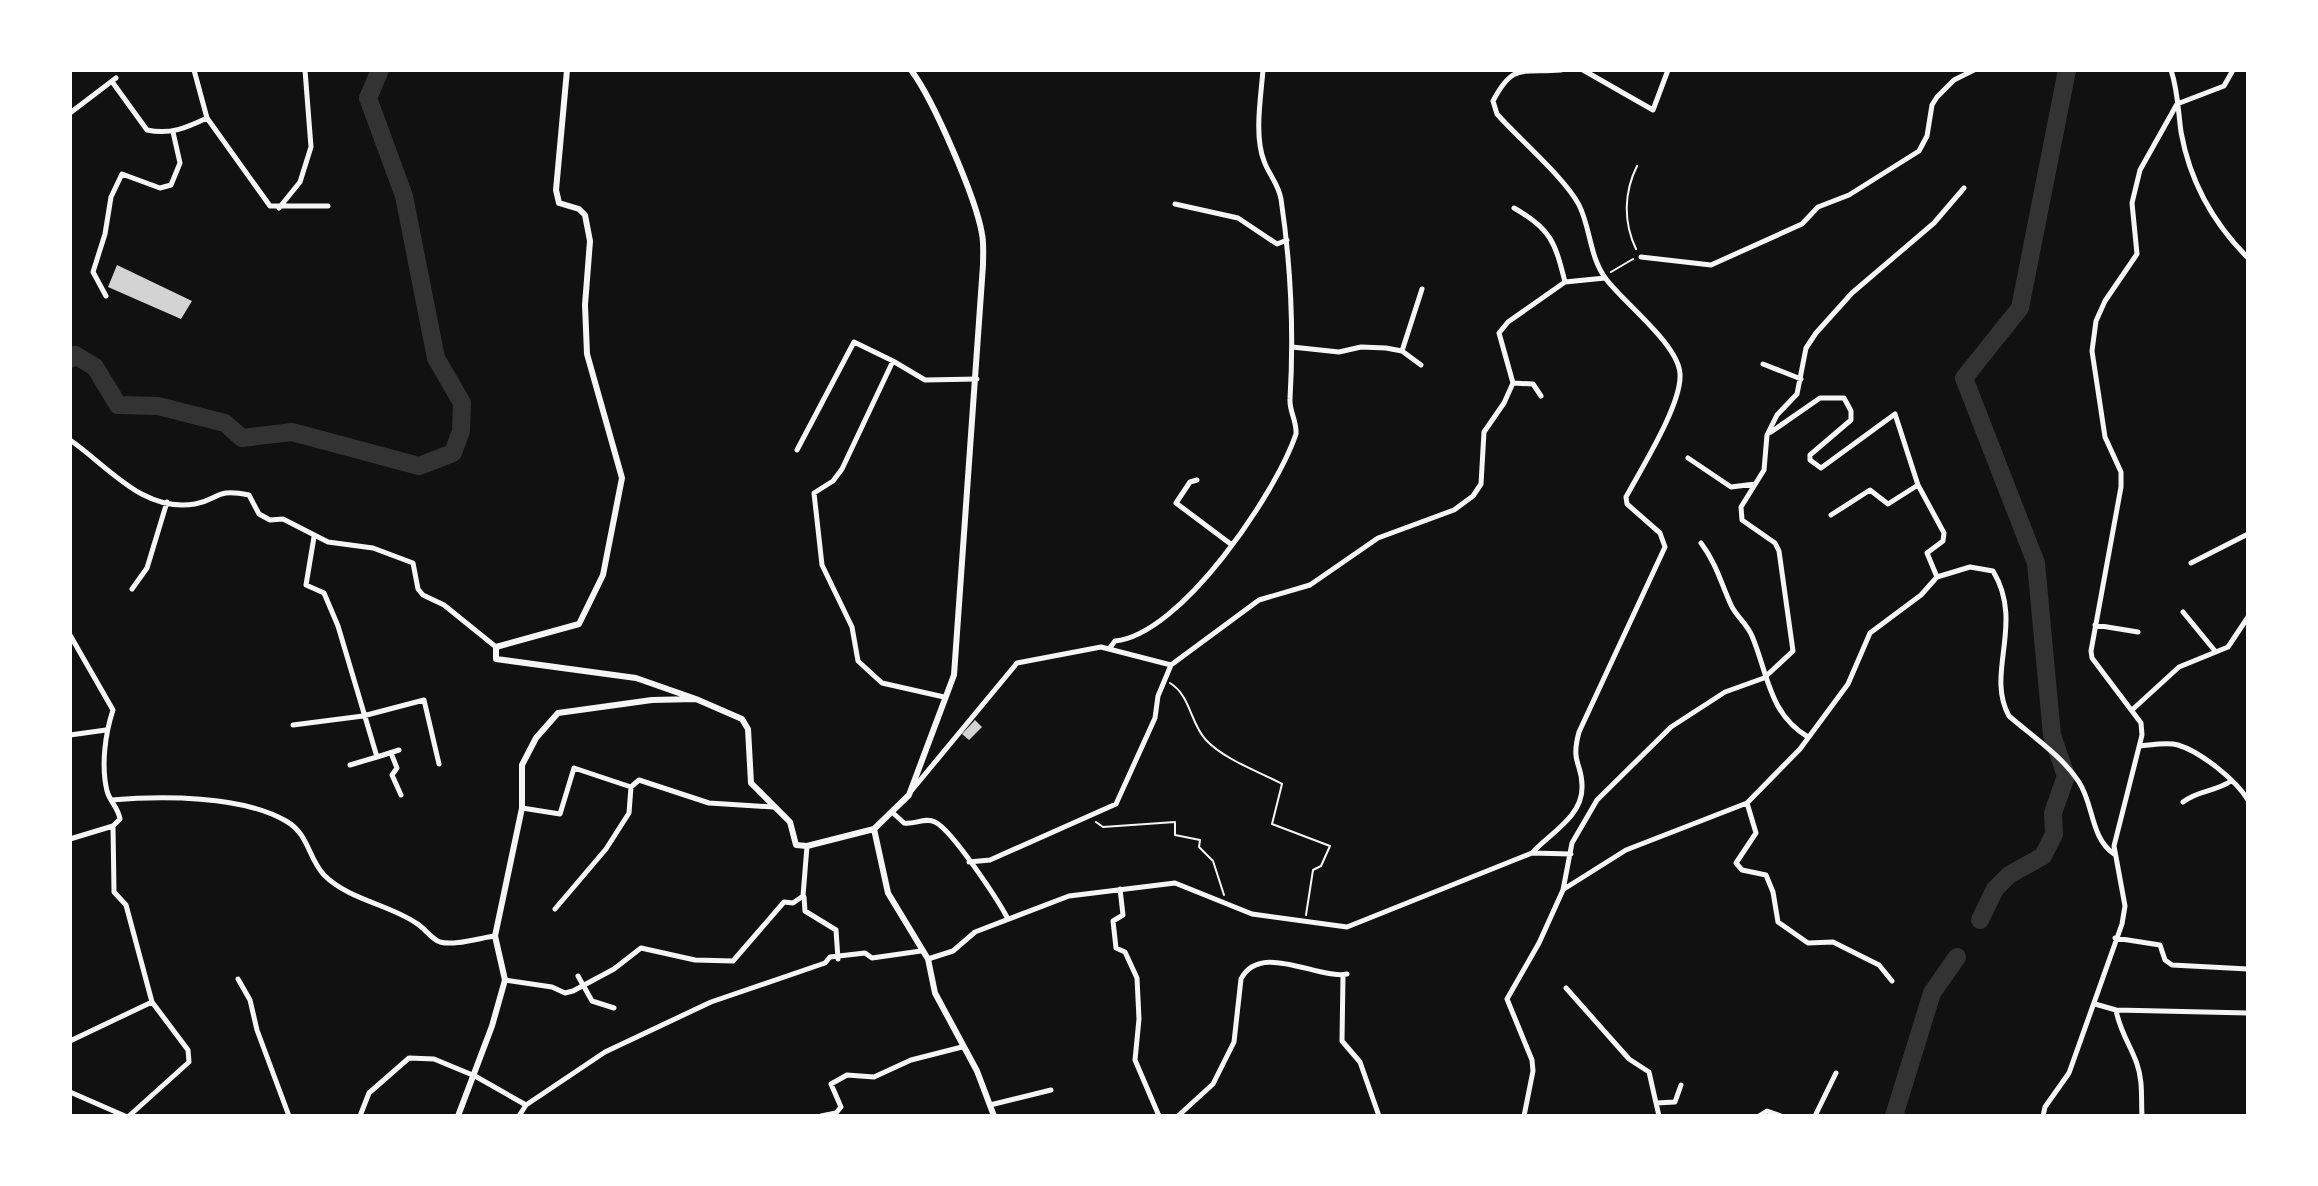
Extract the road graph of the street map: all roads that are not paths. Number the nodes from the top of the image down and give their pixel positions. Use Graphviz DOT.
graph roads {
  1 [pos="194,70"];
  2 [pos="305,70"];
  3 [pos="567,70"];
  4 [pos="911,70"];
  5 [pos="1263,70"];
  6 [pos="1561,70"];
  7 [pos="1583,70"];
  8 [pos="1668,70"];
  9 [pos="1974,70"];
  10 [pos="2171,70"];
  11 [pos="2233,70"];
  12 [pos="2181,103"];
  13 [pos="70,113"];
  14 [pos="207,118"];
  15 [pos="173,132"];
  16 [pos="1964,188"];
  17 [pos="1175,204"];
  18 [pos="328,206"];
  19 [pos="279,208"];
  20 [pos="1514,208"];
  21 [pos="1287,240"];
  22 [pos="1641,257"];
  23 [pos="2248,258"];
  24 [pos="1605,278"];
  25 [pos="1565,282"];
  26 [pos="1422,289"];
  27 [pos="106,296"];
  28 [pos="1292,347"];
  29 [pos="1402,351"];
  30 [pos="893,361"];
  31 [pos="1763,364"];
  32 [pos="1421,365"];
  33 [pos="977,379"];
  34 [pos="1801,379"];
  35 [pos="1513,383"];
  36 [pos="1541,396"];
  37 [pos="1767,435"];
  38 [pos="70,440"];
  39 [pos="797,450"];
  40 [pos="1688,458"];
  41 [pos="1197,480"];
  42 [pos="1755,484"];
  43 [pos="1918,485"];
  44 [pos="167,502"];
  45 [pos="1831,515"];
  46 [pos="2248,534"];
  47 [pos="314,537"];
  48 [pos="1701,543"];
  49 [pos="1232,545"];
  50 [pos="2191,563"];
  51 [pos="1937,577"];
  52 [pos="132,589"];
  53 [pos="2183,612"];
  54 [pos="2248,617"];
  55 [pos="2095,625"];
  56 [pos="2138,632"];
  57 [pos="70,635"];
  58 [pos="496,647"];
  59 [pos="1109,649"];
  60 [pos="2215,651"];
  61 [pos="1171,665"];
  62 [pos="1764,678"];
  63 [pos="944,697"];
  64 [pos="696,699"];
  65 [pos="2132,710"];
  66 [pos="363,716"];
  67 [pos="293,725"];
  68 [pos="106,730"];
  69 [pos="70,735"];
  70 [pos="1808,737"];
  71 [pos="2140,746"];
  72 [pos="399,750"];
  73 [pos="391,753"];
  74 [pos="377,757"];
  75 [pos="439,764"];
  76 [pos="350,765"];
  77 [pos="2231,781"];
  78 [pos="631,787"];
  79 [pos="401,795"];
  80 [pos="909,795"];
  81 [pos="111,800"];
  82 [pos="2248,800"];
  83 [pos="2183,802"];
  84 [pos="1747,803"];
  85 [pos="773,807"];
  86 [pos="522,808"];
  87 [pos="892,812"];
  88 [pos="113,826"];
  89 [pos="874,829"];
  90 [pos="70,839"];
  91 [pos="807,846"];
  92 [pos="1532,853"];
  93 [pos="1571,854"];
  94 [pos="2114,854"];
  95 [pos="969,862"];
  96 [pos="1120,889"];
  97 [pos="1563,890"];
  98 [pos="803,896"];
  99 [pos="555,909"];
  100 [pos="1008,919"];
  101 [pos="495,936"];
  102 [pos="2114,938"];
  103 [pos="921,951"];
  104 [pos="838,959"];
  105 [pos="928,959"];
  106 [pos="2248,969"];
  107 [pos="578,976"];
  108 [pos="238,979"];
  109 [pos="505,980"];
  110 [pos="1892,981"];
  111 [pos="583,987"];
  112 [pos="1566,988"];
  113 [pos="152,1002"];
  114 [pos="2095,1004"];
  115 [pos="614,1008"];
  116 [pos="2116,1010"];
  117 [pos="2248,1013"];
  118 [pos="70,1041"];
  119 [pos="962,1047"];
  120 [pos="1836,1073"];
  121 [pos="475,1076"];
  122 [pos="1681,1085"];
  123 [pos="1051,1090"];
  124 [pos="70,1092"];
  125 [pos="1656,1103"];
  126 [pos="526,1105"];
  127 [pos="990,1105"];
  128 [pos="127,1116"];
  129 [pos="289,1116"];
  130 [pos="360,1116"];
  131 [pos="458,1116"];
  132 [pos="519,1116"];
  133 [pos="821,1116"];
  134 [pos="994,1116"];
  135 [pos="1159,1116"];
  136 [pos="1178,1116"];
  137 [pos="1379,1116"];
  138 [pos="1524,1116"];
  139 [pos="1659,1116"];
  140 [pos="1759,1116"];
  141 [pos="1781,1116"];
  142 [pos="1815,1116"];
  143 [pos="2043,1116"];
  144 [pos="2142,1116"];
  1 -- 14 [label="street"];
  2 -- 19 [label="street"];
  3 -- 58 [label="street"];
  4 -- 33 [label="street"];
  5 -- 21 [label="street"];
  6 -- 24 [label="street"];
  7 -- 8 [label="street"];
  9 -- 22 [label="street"];
  10 -- 12 [label="street"];
  11 -- 12 [label="street"];
  12 -- 23 [label="street"];
  12 -- 55 [label="street"];
  13 -- 15 [label="street"];
  14 -- 15 [label="street"];
  14 -- 19 [label="street"];
  15 -- 27 [label="street"];
  16 -- 34 [label="street"];
  17 -- 21 [label="street"];
  18 -- 19 [label="street"];
  20 -- 25 [label="street"];
  21 -- 28 [label="street"];
  24 -- 25 [label="street"];
  24 -- 92 [label="street"];
  25 -- 35 [label="street"];
  26 -- 29 [label="street"];
  28 -- 29 [label="street"];
  28 -- 49 [label="street"];
  29 -- 32 [label="street"];
  30 -- 33 [label="street"];
  30 -- 39 [label="street"];
  30 -- 63 [label="street"];
  31 -- 34 [label="street"];
  33 -- 63 [label="street"];
  34 -- 37 [label="street"];
  35 -- 36 [label="street"];
  35 -- 61 [label="street"];
  37 -- 42 [label="street"];
  37 -- 43 [label="street"];
  38 -- 44 [label="street"];
  40 -- 42 [label="street"];
  41 -- 49 [label="street"];
  42 -- 62 [label="street"];
  43 -- 45 [label="street"];
  43 -- 51 [label="street"];
  44 -- 47 [label="street"];
  44 -- 52 [label="street"];
  46 -- 50 [label="street"];
  47 -- 58 [label="street"];
  47 -- 66 [label="street"];
  48 -- 62 [label="street"];
  49 -- 59 [label="street"];
  51 -- 70 [label="street"];
  51 -- 94 [label="street"];
  53 -- 60 [label="street"];
  54 -- 60 [label="street"];
  55 -- 56 [label="street"];
  55 -- 65 [label="street"];
  57 -- 68 [label="street"];
  58 -- 64 [label="street"];
  59 -- 61 [label="street"];
  59 -- 80 [label="street"];
  60 -- 65 [label="street"];
  61 -- 95 [label="street"];
  62 -- 70 [label="street"];
  62 -- 93 [label="street"];
  63 -- 80 [label="street"];
  64 -- 85 [label="street"];
  64 -- 86 [label="street"];
  65 -- 71 [label="street"];
  66 -- 67 [label="street"];
  66 -- 74 [label="street"];
  66 -- 75 [label="street"];
  68 -- 69 [label="street"];
  68 -- 81 [label="street"];
  70 -- 84 [label="street"];
  71 -- 77 [label="street"];
  71 -- 94 [label="street"];
  72 -- 73 [label="street"];
  73 -- 74 [label="street"];
  73 -- 79 [label="street"];
  74 -- 76 [label="street"];
  77 -- 82 [label="street"];
  77 -- 83 [label="street"];
  78 -- 85 [label="street"];
  78 -- 86 [label="street"];
  78 -- 99 [label="street"];
  80 -- 87 [label="street"];
  81 -- 88 [label="street"];
  81 -- 101 [label="street"];
  84 -- 97 [label="street"];
  84 -- 110 [label="street"];
  85 -- 91 [label="street"];
  86 -- 101 [label="street"];
  87 -- 89 [label="street"];
  87 -- 95 [label="street"];
  88 -- 90 [label="street"];
  88 -- 113 [label="street"];
  89 -- 91 [label="street"];
  89 -- 103 [label="street"];
  91 -- 98 [label="street"];
  92 -- 93 [label="street"];
  92 -- 96 [label="street"];
  93 -- 97 [label="street"];
  94 -- 102 [label="street"];
  95 -- 100 [label="street"];
  96 -- 100 [label="street"];
  96 -- 135 [label="street"];
  97 -- 138 [label="street"];
  98 -- 104 [label="street"];
  98 -- 111 [label="street"];
  100 -- 105 [label="street"];
  101 -- 109 [label="street"];
  102 -- 106 [label="street"];
  102 -- 114 [label="street"];
  103 -- 104 [label="street"];
  103 -- 105 [label="street"];
  104 -- 126 [label="street"];
  105 -- 119 [label="street"];
  107 -- 111 [label="street"];
  108 -- 129 [label="street"];
  109 -- 111 [label="street"];
  109 -- 121 [label="street"];
  111 -- 115 [label="street"];
  112 -- 125 [label="street"];
  113 -- 118 [label="street"];
  113 -- 128 [label="street"];
  114 -- 116 [label="street"];
  114 -- 143 [label="street"];
  116 -- 117 [label="street"];
  116 -- 144 [label="street"];
  119 -- 127 [label="street"];
  119 -- 133 [label="street"];
  120 -- 142 [label="street"];
  121 -- 126 [label="street"];
  121 -- 130 [label="street"];
  121 -- 131 [label="street"];
  122 -- 125 [label="street"];
  123 -- 127 [label="street"];
  124 -- 128 [label="street"];
  125 -- 139 [label="street"];
  126 -- 132 [label="street"];
  127 -- 134 [label="street"];
  136 -- 137 [label="street"];
  140 -- 141 [label="street"];
}
